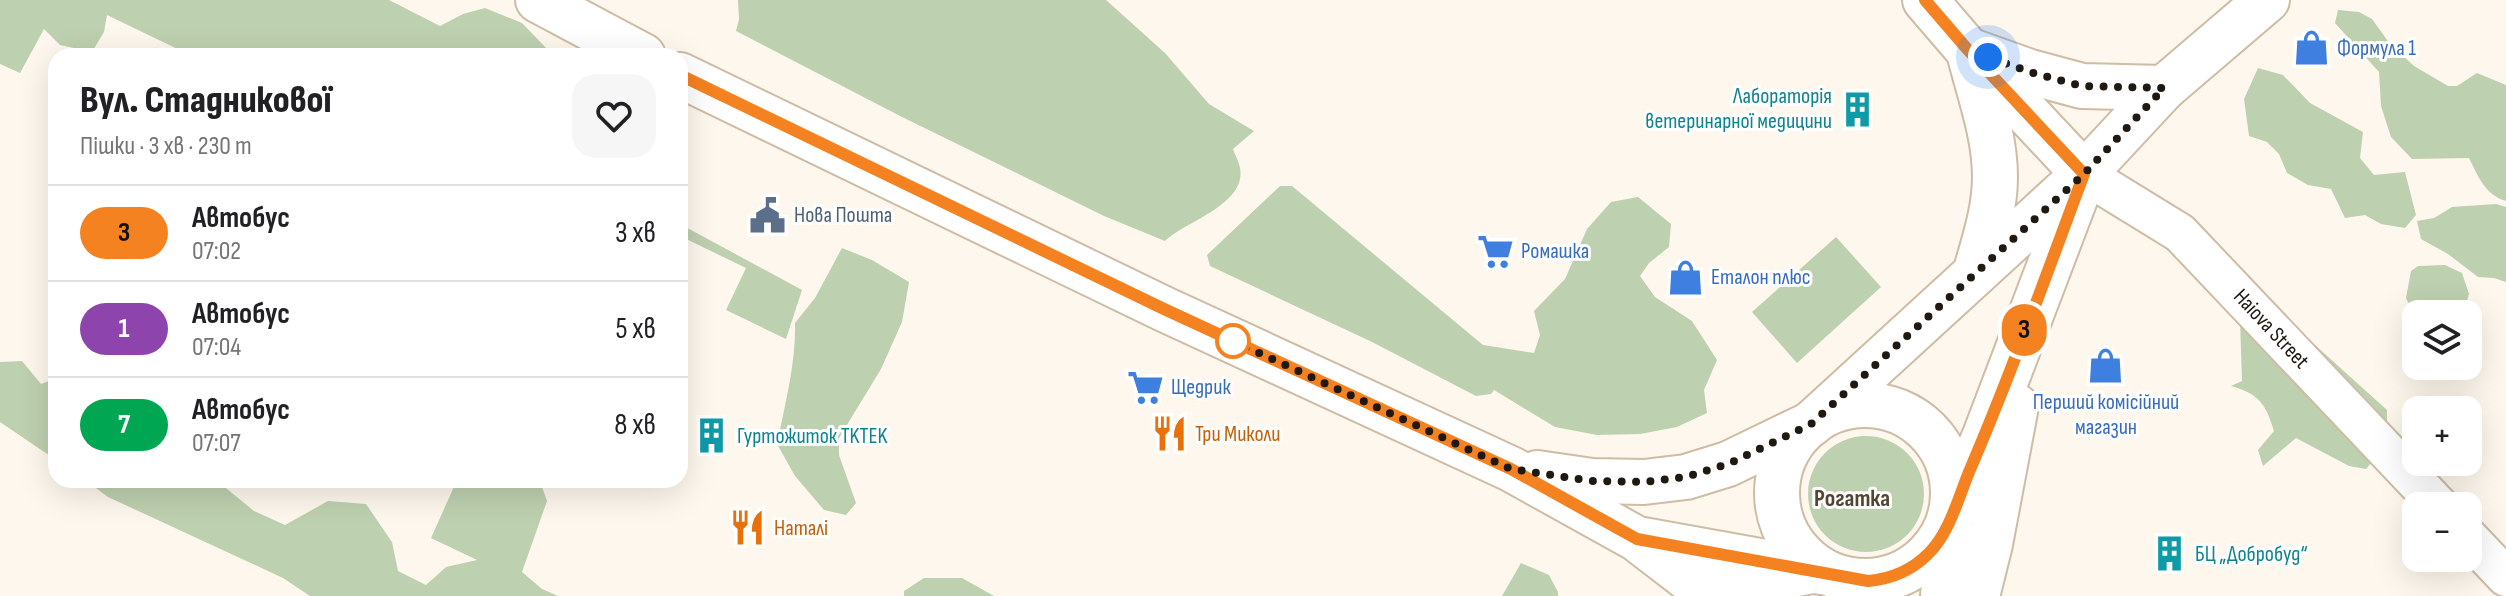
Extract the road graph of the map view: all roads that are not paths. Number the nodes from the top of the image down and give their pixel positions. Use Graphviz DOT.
graph roads {
  1 [pos="538,0"];
  2 [pos="1925,0"];
  3 [pos="2267,0"];
  4 [pos="628,48"];
  5 [pos="1968,50"];
  6 [pos="688,79"];
  7 [pos="2164,88"];
  8 [pos="2084,174"];
  9 [pos="1975,274"];
  10 [pos="2028,320"];
  11 [pos="1811,424"];
  12 [pos="1511,469"];
  13 [pos="2426,492"];
  14 [pos="1950,518"];
  15 [pos="1637,539"];
  16 [pos="2482,552"];
  17 [pos="2506,577"];
  18 [pos="1825,584"];
  19 [pos="1707,595"];
  20 [pos="1943,596"];
  21 [pos="1977,596"];
  1 -- 4 [label="main road"];
  2 -- 5 [label="main road"];
  3 -- 7 [label="main road"];
  5 -- 7 [label="main road"];
  5 -- 8 [label="main road"];
  5 -- 9 [label="main road"];
  6 -- 12 [label="main road"];
  7 -- 8 [label="main road"];
  8 -- 9 [label="main road"];
  8 -- 10 [label="main road"];
  8 -- 13 [label="street, Haiova Street"];
  9 -- 11 [label="main road"];
  10 -- 14 [label="main road"];
  10 -- 21 [label="main road"];
  11 -- 12 [label="main road"];
  11 -- 14 [label="main road"];
  11 -- 18 [label="main road"];
  12 -- 15 [label="main road"];
  14 -- 18 [label="main road"];
  14 -- 20 [label="main road"];
  15 -- 18 [label="main road"];
  15 -- 19 [label="main road"];
  16 -- 17 [label="street"];
  18 -- 19 [label="street"];
}
